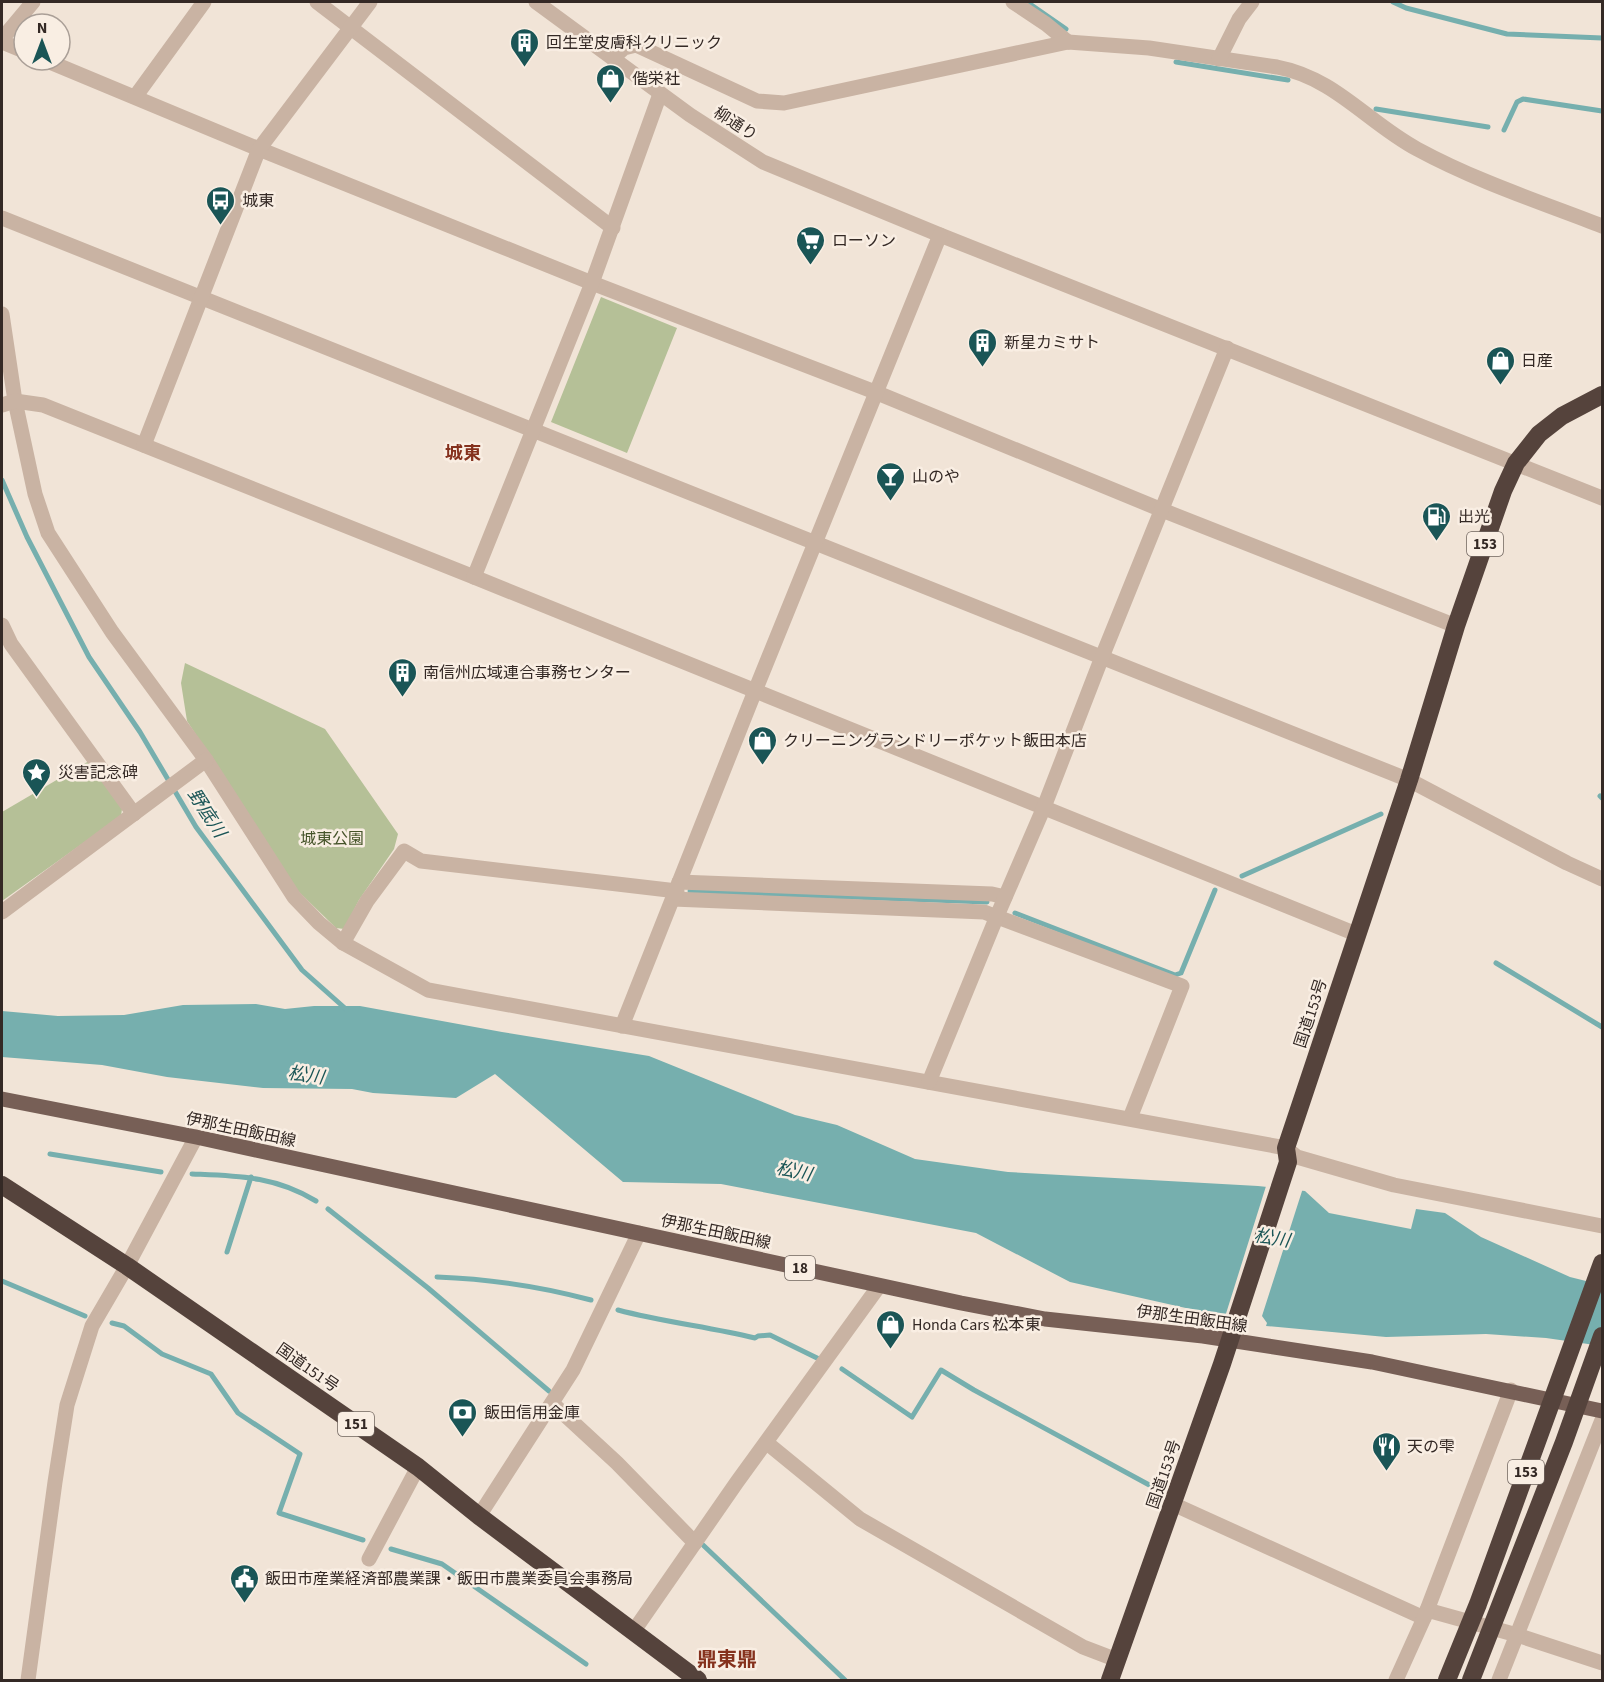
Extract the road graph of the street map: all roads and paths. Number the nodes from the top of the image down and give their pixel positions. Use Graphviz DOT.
graph roads {
  1 [pos="33,2"];
  2 [pos="204,2"];
  3 [pos="317,2"];
  4 [pos="370,2"];
  5 [pos="536,2"];
  6 [pos="1013,2"];
  7 [pos="1252,2"];
  8 [pos="352,27"];
  9 [pos="2,41"];
  10 [pos="1068,42"];
  11 [pos="613,58"];
  12 [pos="1219,59"];
  13 [pos="72,71"];
  14 [pos="660,94"];
  15 [pos="135,97"];
  16 [pos="259,149"];
  17 [pos="2,218"];
  18 [pos="1602,226"];
  19 [pos="613,228"];
  20 [pos="940,235"];
  21 [pos="592,283"];
  22 [pos="201,297"];
  23 [pos="2,314"];
  24 [pos="1227,348"];
  25 [pos="875,392"];
  26 [pos="1602,395"];
  27 [pos="7,403"];
  28 [pos="533,430"];
  29 [pos="144,445"];
  30 [pos="1516,462"];
  31 [pos="1602,498"];
  32 [pos="1162,510"];
  33 [pos="815,542"];
  34 [pos="474,577"];
  35 [pos="2,624"];
  36 [pos="1456,626"];
  37 [pos="1102,657"];
  38 [pos="755,691"];
  39 [pos="206,760"];
  40 [pos="1409,780"];
  41 [pos="1044,807"];
  42 [pos="139,811"];
  43 [pos="1602,879"];
  44 [pos="676,890"];
  45 [pos="1005,897"];
  46 [pos="2,912"];
  47 [pos="997,916"];
  48 [pos="1356,934"];
  49 [pos="343,944"];
  50 [pos="622,1026"];
  51 [pos="929,1082"];
  52 [pos="2,1099"];
  53 [pos="1130,1118"];
  54 [pos="196,1137"];
  55 [pos="1287,1155"];
  56 [pos="2,1185"];
  57 [pos="1602,1226"];
  58 [pos="639,1233"];
  59 [pos="1602,1263"];
  60 [pos="127,1266"];
  61 [pos="879,1286"];
  62 [pos="1232,1332"];
  63 [pos="1602,1336"];
  64 [pos="1511,1390"];
  65 [pos="552,1403"];
  66 [pos="1602,1411"];
  67 [pos="1602,1420"];
  68 [pos="767,1443"];
  69 [pos="418,1467"];
  70 [pos="1173,1504"];
  71 [pos="479,1516"];
  72 [pos="695,1543"];
  73 [pos="369,1559"];
  74 [pos="1425,1614"];
  75 [pos="633,1632"];
  76 [pos="1516,1635"];
  77 [pos="1117,1660"];
  78 [pos="1602,1663"];
  79 [pos="28,1680"];
  80 [pos="698,1680"];
  81 [pos="1110,1680"];
  82 [pos="1396,1680"];
  83 [pos="1448,1680"];
  84 [pos="1471,1680"];
  85 [pos="1499,1680"];
  1 -- 9 [label="street"];
  2 -- 15 [label="street"];
  3 -- 8 [label="street"];
  4 -- 8 [label="street"];
  5 -- 11 [label="street, 柳通り"];
  6 -- 10 [label="street"];
  7 -- 12 [label="street"];
  8 -- 16 [label="street"];
  8 -- 19 [label="street"];
  10 -- 11 [label="street"];
  10 -- 12 [label="street"];
  11 -- 14 [label="street, 柳通り"];
  12 -- 18 [label="street"];
  13 -- 15 [label="street"];
  14 -- 19 [label="street"];
  14 -- 20 [label="street, 柳通り"];
  15 -- 16 [label="street"];
  16 -- 21 [label="street"];
  16 -- 22 [label="street"];
  17 -- 22 [label="street"];
  19 -- 21 [label="street"];
  20 -- 24 [label="street, 柳通り"];
  20 -- 25 [label="street"];
  21 -- 25 [label="street"];
  21 -- 28 [label="street"];
  22 -- 28 [label="street"];
  22 -- 29 [label="street"];
  23 -- 27 [label="street"];
  24 -- 30 [label="street, 柳通り"];
  24 -- 32 [label="street"];
  25 -- 32 [label="street"];
  25 -- 33 [label="street"];
  26 -- 30 [label="highway, 国道153号 / 153"];
  27 -- 29 [label="street"];
  27 -- 39 [label="street"];
  28 -- 33 [label="street"];
  28 -- 34 [label="street"];
  29 -- 34 [label="street"];
  30 -- 31 [label="street, 柳通り"];
  30 -- 36 [label="highway, 国道153号 / 153"];
  32 -- 36 [label="street"];
  32 -- 37 [label="street"];
  33 -- 37 [label="street"];
  33 -- 38 [label="street"];
  34 -- 38 [label="street"];
  35 -- 42 [label="street"];
  36 -- 40 [label="highway, 国道153号 / 153"];
  37 -- 40 [label="street"];
  37 -- 41 [label="street"];
  38 -- 41 [label="street"];
  38 -- 44 [label="street"];
  39 -- 42 [label="street"];
  39 -- 49 [label="street"];
  40 -- 43 [label="street"];
  40 -- 48 [label="highway, 国道153号 / 153"];
  41 -- 45 [label="street"];
  41 -- 48 [label="street"];
  42 -- 46 [label="street"];
  44 -- 45 [label="street"];
  44 -- 47 [label="street"];
  44 -- 49 [label="street"];
  44 -- 50 [label="street"];
  45 -- 47 [label="street"];
  47 -- 51 [label="street"];
  47 -- 53 [label="street"];
  48 -- 55 [label="highway, 国道153号 / 153"];
  49 -- 50 [label="street"];
  50 -- 51 [label="street"];
  51 -- 53 [label="street"];
  52 -- 54 [label="main road, 伊那生田飯田線 / 18"];
  53 -- 55 [label="street"];
  54 -- 58 [label="main road, 伊那生田飯田線 / 18"];
  54 -- 60 [label="street"];
  55 -- 57 [label="street"];
  55 -- 62 [label="highway, 国道153号 / 153"];
  56 -- 60 [label="highway, 国道151号 / 151"];
  58 -- 61 [label="main road, 伊那生田飯田線 / 18"];
  58 -- 65 [label="street"];
  59 -- 83 [label="highway, 153, bridge"];
  60 -- 69 [label="highway, 国道151号 / 151"];
  60 -- 79 [label="street"];
  61 -- 62 [label="main road, 伊那生田飯田線 / 18"];
  61 -- 68 [label="street"];
  62 -- 64 [label="main road, 伊那生田飯田線 / 18"];
  62 -- 70 [label="highway, 国道153号 / 153"];
  63 -- 84 [label="highway, 153, bridge"];
  64 -- 66 [label="main road, 伊那生田飯田線 / 18"];
  64 -- 74 [label="street"];
  65 -- 71 [label="street"];
  65 -- 72 [label="street"];
  67 -- 76 [label="street"];
  68 -- 72 [label="street"];
  68 -- 77 [label="street"];
  69 -- 71 [label="highway, 国道151号 / 151"];
  69 -- 73 [label="street"];
  70 -- 74 [label="street"];
  70 -- 77 [label="highway, 国道153号 / 153"];
  71 -- 75 [label="highway, 国道151号 / 151"];
  72 -- 75 [label="street"];
  74 -- 76 [label="street"];
  74 -- 82 [label="street"];
  75 -- 80 [label="highway, 国道151号 / 151"];
  76 -- 78 [label="street"];
  76 -- 85 [label="street"];
  77 -- 81 [label="highway, 国道153号 / 153"];
}
